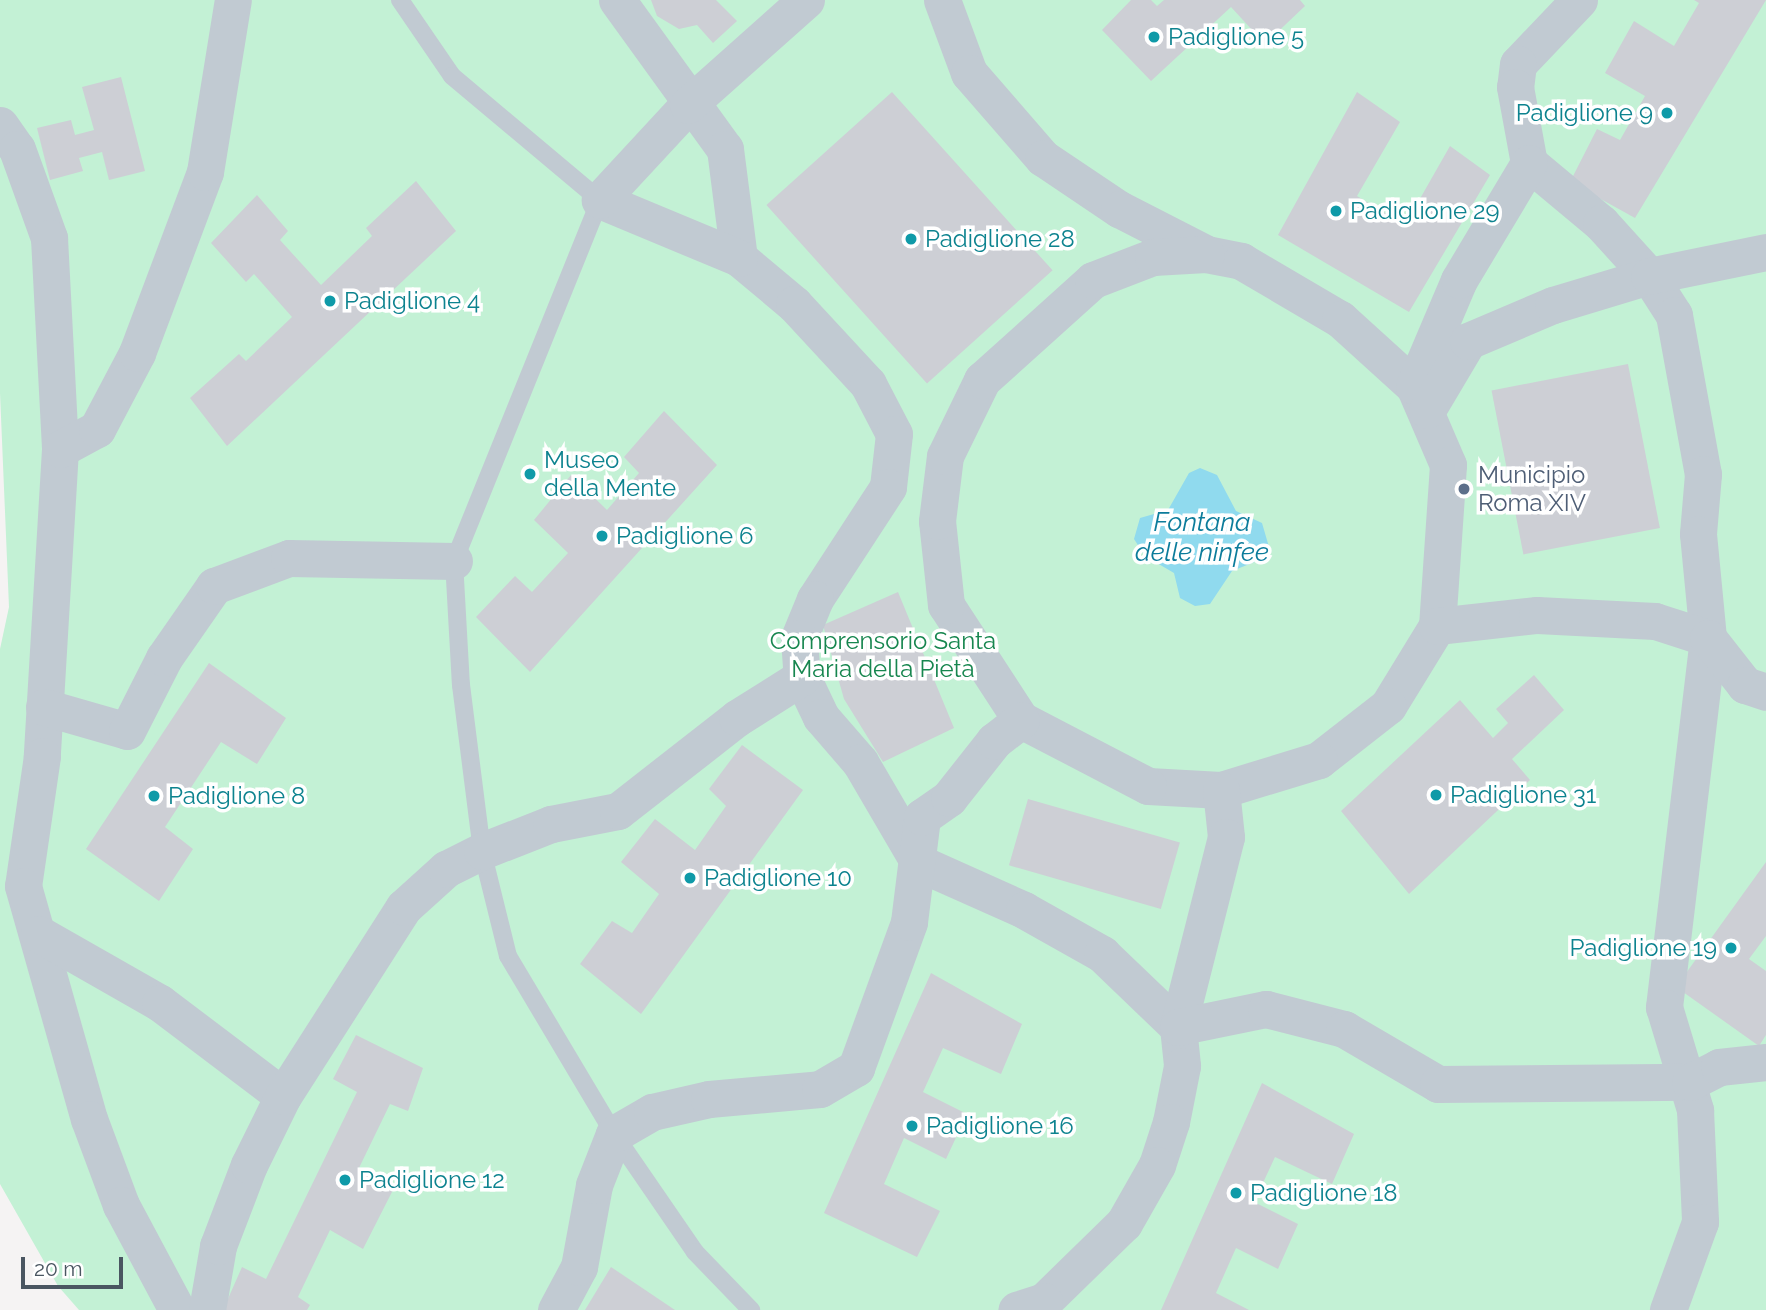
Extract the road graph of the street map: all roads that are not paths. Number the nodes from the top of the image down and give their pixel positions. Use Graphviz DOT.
graph roads {
  1 [pos="233,0"];
  2 [pos="400,0"];
  3 [pos="617,0"];
  4 [pos="806,0"];
  5 [pos="942,0"];
  6 [pos="1579,0"];
  7 [pos="688,105"];
  8 [pos="0,125"];
  9 [pos="1529,163"];
  10 [pos="600,200"];
  11 [pos="1119,209"];
  12 [pos="1766,252"];
  13 [pos="1206,254"];
  14 [pos="739,258"];
  15 [pos="1649,276"];
  16 [pos="1093,280"];
  17 [pos="1420,398"];
  18 [pos="894,434"];
  19 [pos="60,449"];
  20 [pos="945,456"];
  21 [pos="454,561"];
  22 [pos="1437,626"];
  23 [pos="1708,638"];
  24 [pos="802,677"];
  25 [pos="1766,692"];
  26 [pos="44,707"];
  27 [pos="1021,720"];
  28 [pos="1222,790"];
  29 [pos="482,851"];
  30 [pos="919,863"];
  31 [pos="39,934"];
  32 [pos="1178,1027"];
  33 [pos="1766,1062"];
  34 [pos="1689,1082"];
  35 [pos="283,1096"];
  36 [pos="614,1134"];
  37 [pos="1037,1307"];
  38 [pos="177,1310"];
  39 [pos="207,1310"];
  40 [pos="556,1310"];
  41 [pos="751,1310"];
  42 [pos="1668,1310"];
  1 -- 19 [label="street"];
  2 -- 10 [label="lane"];
  3 -- 7 [label="street"];
  4 -- 7 [label="street"];
  5 -- 11 [label="street"];
  6 -- 9 [label="street"];
  7 -- 10 [label="street"];
  7 -- 14 [label="street"];
  8 -- 19 [label="street"];
  9 -- 15 [label="street"];
  9 -- 17 [label="street"];
  10 -- 14 [label="street"];
  10 -- 21 [label="lane"];
  11 -- 13 [label="street"];
  11 -- 16 [label="street"];
  12 -- 15 [label="street"];
  13 -- 16 [label="street"];
  13 -- 17 [label="street"];
  14 -- 18 [label="street"];
  15 -- 17 [label="street"];
  15 -- 23 [label="street"];
  16 -- 20 [label="street"];
  17 -- 22 [label="street"];
  18 -- 20 [label="street"];
  18 -- 24 [label="street"];
  19 -- 26 [label="street"];
  20 -- 27 [label="street"];
  21 -- 26 [label="street"];
  21 -- 29 [label="lane"];
  22 -- 23 [label="street"];
  22 -- 28 [label="street"];
  23 -- 25 [label="street"];
  23 -- 34 [label="street"];
  24 -- 29 [label="street"];
  24 -- 30 [label="street"];
  26 -- 31 [label="street"];
  27 -- 28 [label="street"];
  27 -- 30 [label="street"];
  28 -- 32 [label="street"];
  29 -- 35 [label="street"];
  29 -- 36 [label="lane"];
  30 -- 32 [label="street"];
  30 -- 36 [label="street"];
  31 -- 35 [label="street"];
  31 -- 38 [label="street"];
  32 -- 34 [label="street"];
  32 -- 37 [label="street"];
  33 -- 34 [label="street"];
  34 -- 42 [label="street"];
  35 -- 39 [label="street"];
  36 -- 40 [label="street"];
  36 -- 41 [label="lane"];
}
